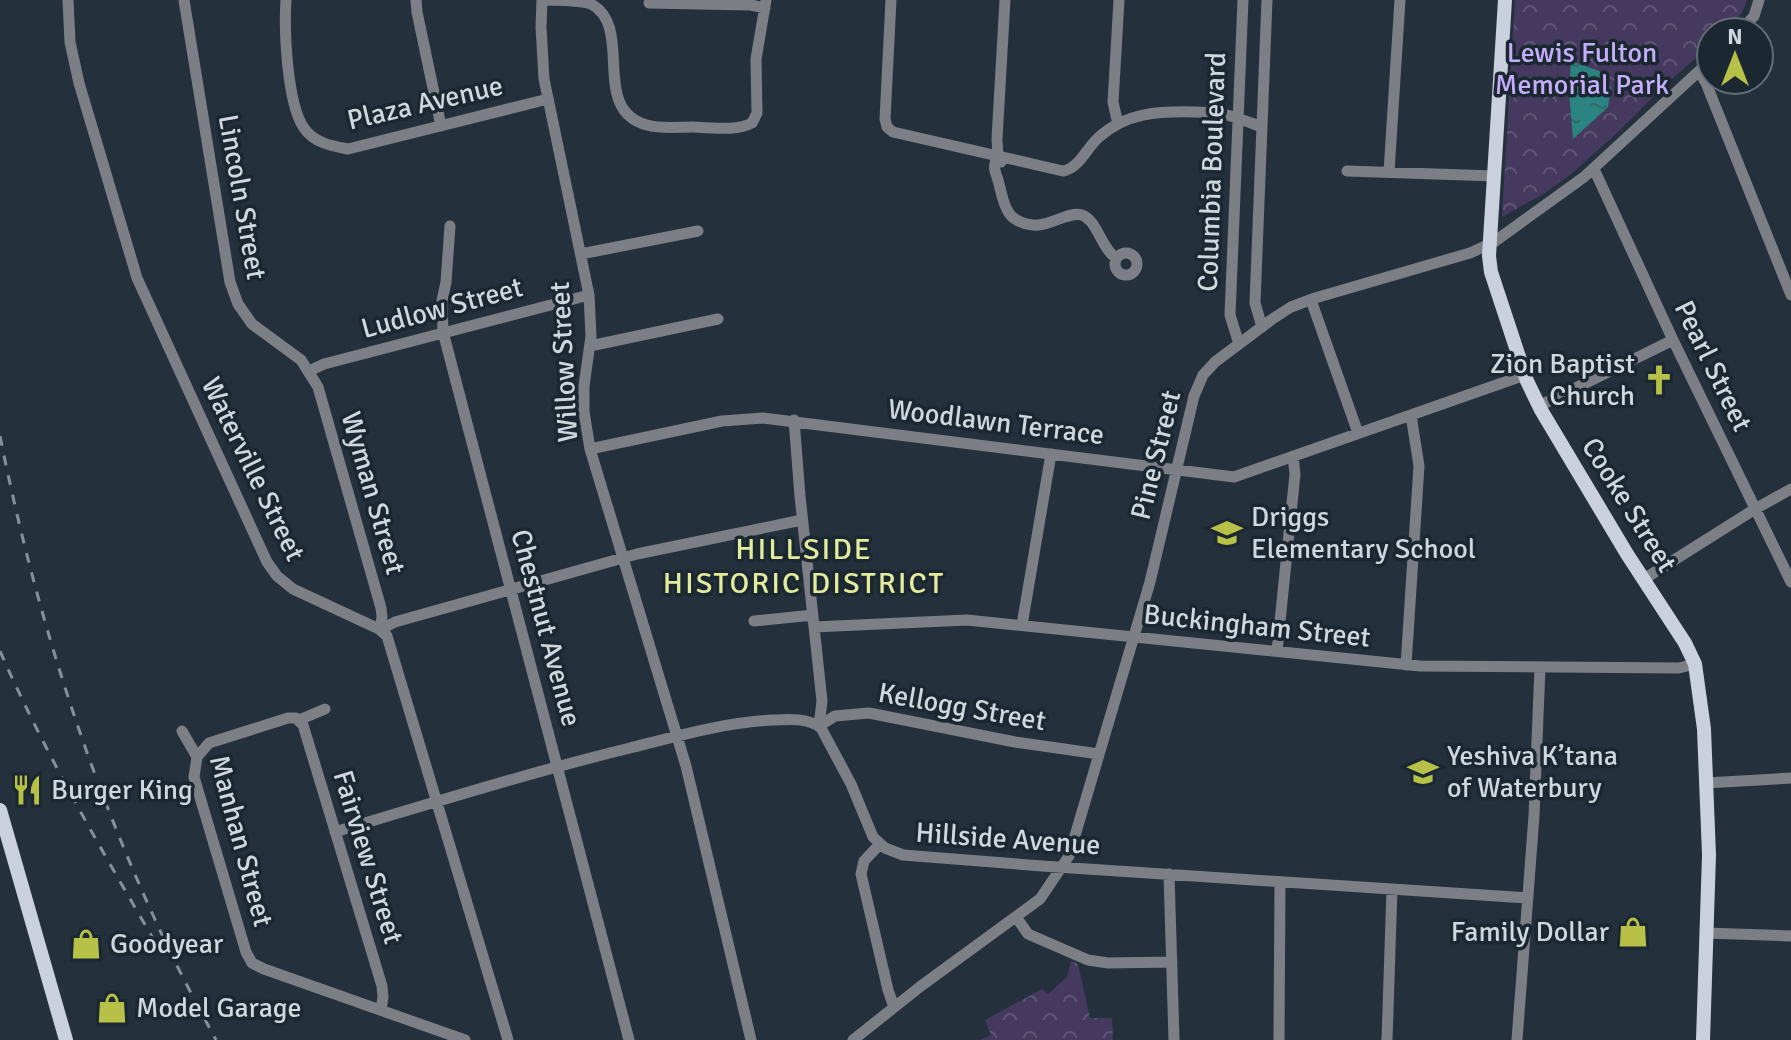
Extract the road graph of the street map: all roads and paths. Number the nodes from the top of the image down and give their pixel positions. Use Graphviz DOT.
graph roads {
  1 [pos="68,0"];
  2 [pos="184,0"];
  3 [pos="286,0"];
  4 [pos="416,0"];
  5 [pos="542,0"];
  6 [pos="891,0"];
  7 [pos="1005,0"];
  8 [pos="1119,0"];
  9 [pos="1243,0"];
  10 [pos="1267,0"];
  11 [pos="1400,0"];
  12 [pos="1505,0"];
  13 [pos="649,3"];
  14 [pos="765,4"];
  15 [pos="1695,75"];
  16 [pos="1712,96"];
  17 [pos="548,99"];
  18 [pos="1238,118"];
  19 [pos="1118,124"];
  20 [pos="441,126"];
  21 [pos="1262,127"];
  22 [pos="998,157"];
  23 [pos="1594,169"];
  24 [pos="1347,171"];
  25 [pos="1389,172"];
  26 [pos="1494,176"];
  27 [pos="450,226"];
  28 [pos="698,231"];
  29 [pos="1490,244"];
  30 [pos="581,254"];
  31 [pos="1116,258"];
  32 [pos="589,295"];
  33 [pos="1791,295"];
  34 [pos="1311,300"];
  35 [pos="718,319"];
  36 [pos="1262,327"];
  37 [pos="443,332"];
  38 [pos="1673,340"];
  39 [pos="1239,344"];
  40 [pos="590,346"];
  41 [pos="309,371"];
  42 [pos="1525,375"];
  43 [pos="1539,406"];
  44 [pos="1411,415"];
  45 [pos="794,420"];
  46 [pos="1358,433"];
  47 [pos="590,449"];
  48 [pos="1051,454"];
  49 [pos="1293,456"];
  50 [pos="1176,470"];
  51 [pos="1791,489"];
  52 [pos="1755,509"];
  53 [pos="802,520"];
  54 [pos="623,558"];
  55 [pos="1644,579"];
  56 [pos="1791,582"];
  57 [pos="511,589"];
  58 [pos="754,621"];
  59 [pos="813,621"];
  60 [pos="1022,625"];
  61 [pos="380,630"];
  62 [pos="1134,637"];
  63 [pos="1277,651"];
  64 [pos="1695,664"];
  65 [pos="1406,665"];
  66 [pos="1540,667"];
  67 [pos="325,709"];
  68 [pos="299,720"];
  69 [pos="819,726"];
  70 [pos="182,731"];
  71 [pos="677,736"];
  72 [pos="1099,754"];
  73 [pos="197,757"];
  74 [pos="558,766"];
  75 [pos="1791,778"];
  76 [pos="1706,783"];
  77 [pos="437,802"];
  78 [pos="0,810"];
  79 [pos="335,832"];
  80 [pos="880,844"];
  81 [pos="1062,868"];
  82 [pos="1169,874"];
  83 [pos="1280,882"];
  84 [pos="1392,889"];
  85 [pos="1528,898"];
  86 [pos="1016,917"];
  87 [pos="1706,933"];
  88 [pos="1791,936"];
  89 [pos="1172,962"];
  90 [pos="894,1007"];
  91 [pos="381,1010"];
  92 [pos="66,1040"];
  93 [pos="465,1040"];
  94 [pos="508,1040"];
  95 [pos="629,1040"];
  96 [pos="751,1040"];
  97 [pos="853,1040"];
  98 [pos="1174,1040"];
  99 [pos="1279,1040"];
  100 [pos="1387,1040"];
  101 [pos="1517,1040"];
  102 [pos="1703,1040"];
  1 -- 61 [label="street, Waterville Street"];
  2 -- 41 [label="street, Lincoln Street"];
  3 -- 20 [label="street, Plaza Avenue"];
  4 -- 20 [label="street"];
  5 -- 14 [label="street"];
  5 -- 17 [label="street, Willow Street"];
  6 -- 22 [label="street"];
  7 -- 22 [label="street"];
  8 -- 19 [label="street"];
  9 -- 18 [label="street, Columbia Boulevard"];
  10 -- 21 [label="street, Columbia Boulevard"];
  11 -- 25 [label="street"];
  12 -- 26 [label="main road, Cooke Street"];
  13 -- 14 [label="street"];
  15 -- 23 [label="street, Pine Street"];
  16 -- 33 [label="street"];
  17 -- 20 [label="street, Plaza Avenue"];
  17 -- 30 [label="street, Willow Street"];
  18 -- 19 [label="street"];
  18 -- 21 [label="street"];
  18 -- 39 [label="street, Columbia Boulevard"];
  19 -- 22 [label="street"];
  21 -- 36 [label="street, Columbia Boulevard"];
  22 -- 31 [label="street"];
  23 -- 29 [label="street, Pine Street"];
  23 -- 38 [label="street, Pearl Street"];
  24 -- 25 [label="street"];
  25 -- 26 [label="street"];
  26 -- 29 [label="main road, Cooke Street"];
  27 -- 37 [label="street, Chestnut Avenue"];
  28 -- 30 [label="street"];
  29 -- 34 [label="street, Pine Street"];
  29 -- 42 [label="main road, Cooke Street"];
  30 -- 32 [label="street, Willow Street"];
  32 -- 37 [label="street, Ludlow Street"];
  32 -- 40 [label="street, Willow Street"];
  34 -- 36 [label="street, Pine Street"];
  34 -- 46 [label="street"];
  35 -- 40 [label="street"];
  36 -- 39 [label="street, Pine Street"];
  37 -- 41 [label="street, Ludlow Street"];
  37 -- 57 [label="street, Chestnut Avenue"];
  38 -- 43 [label="street"];
  38 -- 52 [label="street, Pearl Street"];
  39 -- 50 [label="street, Pine Street"];
  40 -- 47 [label="street, Willow Street"];
  41 -- 61 [label="street, Wyman Street"];
  42 -- 43 [label="main road, Cooke Street"];
  42 -- 44 [label="street, Woodlawn Terrace"];
  43 -- 55 [label="main road, Cooke Street"];
  44 -- 46 [label="street, Woodlawn Terrace"];
  44 -- 65 [label="street"];
  45 -- 47 [label="street, Woodlawn Terrace"];
  45 -- 48 [label="street, Woodlawn Terrace"];
  45 -- 53 [label="street"];
  46 -- 49 [label="street, Woodlawn Terrace"];
  47 -- 54 [label="street, Willow Street"];
  48 -- 50 [label="street, Woodlawn Terrace"];
  48 -- 60 [label="street"];
  49 -- 50 [label="street, Woodlawn Terrace"];
  49 -- 63 [label="street"];
  50 -- 62 [label="street, Pine Street"];
  51 -- 52 [label="street"];
  52 -- 55 [label="street"];
  52 -- 56 [label="street, Pearl Street"];
  53 -- 54 [label="street"];
  53 -- 59 [label="street"];
  54 -- 57 [label="street"];
  54 -- 71 [label="street, Willow Street"];
  55 -- 64 [label="main road, Cooke Street"];
  57 -- 61 [label="street"];
  57 -- 74 [label="street, Chestnut Avenue"];
  58 -- 59 [label="street, Buckingham Street"];
  59 -- 60 [label="street, Buckingham Street"];
  59 -- 69 [label="street"];
  60 -- 62 [label="street, Buckingham Street"];
  61 -- 77 [label="street"];
  62 -- 63 [label="street, Buckingham Street"];
  62 -- 72 [label="street, Pine Street"];
  63 -- 65 [label="street, Buckingham Street"];
  64 -- 66 [label="street, Buckingham Street"];
  64 -- 76 [label="main road, Cooke Street"];
  65 -- 66 [label="street, Buckingham Street"];
  66 -- 85 [label="street"];
  67 -- 68 [label="street"];
  68 -- 73 [label="street"];
  68 -- 79 [label="street, Fairview Street"];
  69 -- 71 [label="street"];
  69 -- 72 [label="street, Kellogg Street"];
  69 -- 80 [label="street, Hillside Avenue"];
  70 -- 73 [label="street, Manhan Street"];
  71 -- 74 [label="street"];
  71 -- 96 [label="street, Willow Street"];
  72 -- 81 [label="street, Pine Street"];
  73 -- 91 [label="street, Manhan Street"];
  74 -- 77 [label="street"];
  74 -- 95 [label="street, Chestnut Avenue"];
  75 -- 76 [label="street"];
  76 -- 87 [label="main road, Cooke Street"];
  77 -- 79 [label="street"];
  77 -- 94 [label="street"];
  78 -- 92 [label="main road"];
  79 -- 91 [label="street, Fairview Street"];
  80 -- 81 [label="street, Hillside Avenue"];
  80 -- 90 [label="street"];
  81 -- 82 [label="street, Hillside Avenue"];
  81 -- 86 [label="street, Pine Street"];
  82 -- 83 [label="street, Hillside Avenue"];
  82 -- 89 [label="street"];
  83 -- 84 [label="street, Hillside Avenue"];
  83 -- 99 [label="street"];
  84 -- 85 [label="street, Hillside Avenue"];
  84 -- 100 [label="street"];
  85 -- 101 [label="street"];
  86 -- 89 [label="street"];
  86 -- 90 [label="street, Pine Street"];
  87 -- 88 [label="street"];
  87 -- 102 [label="main road, Cooke Street"];
  89 -- 98 [label="street"];
  90 -- 97 [label="street, Pine Street"];
  91 -- 93 [label="street"];
}
